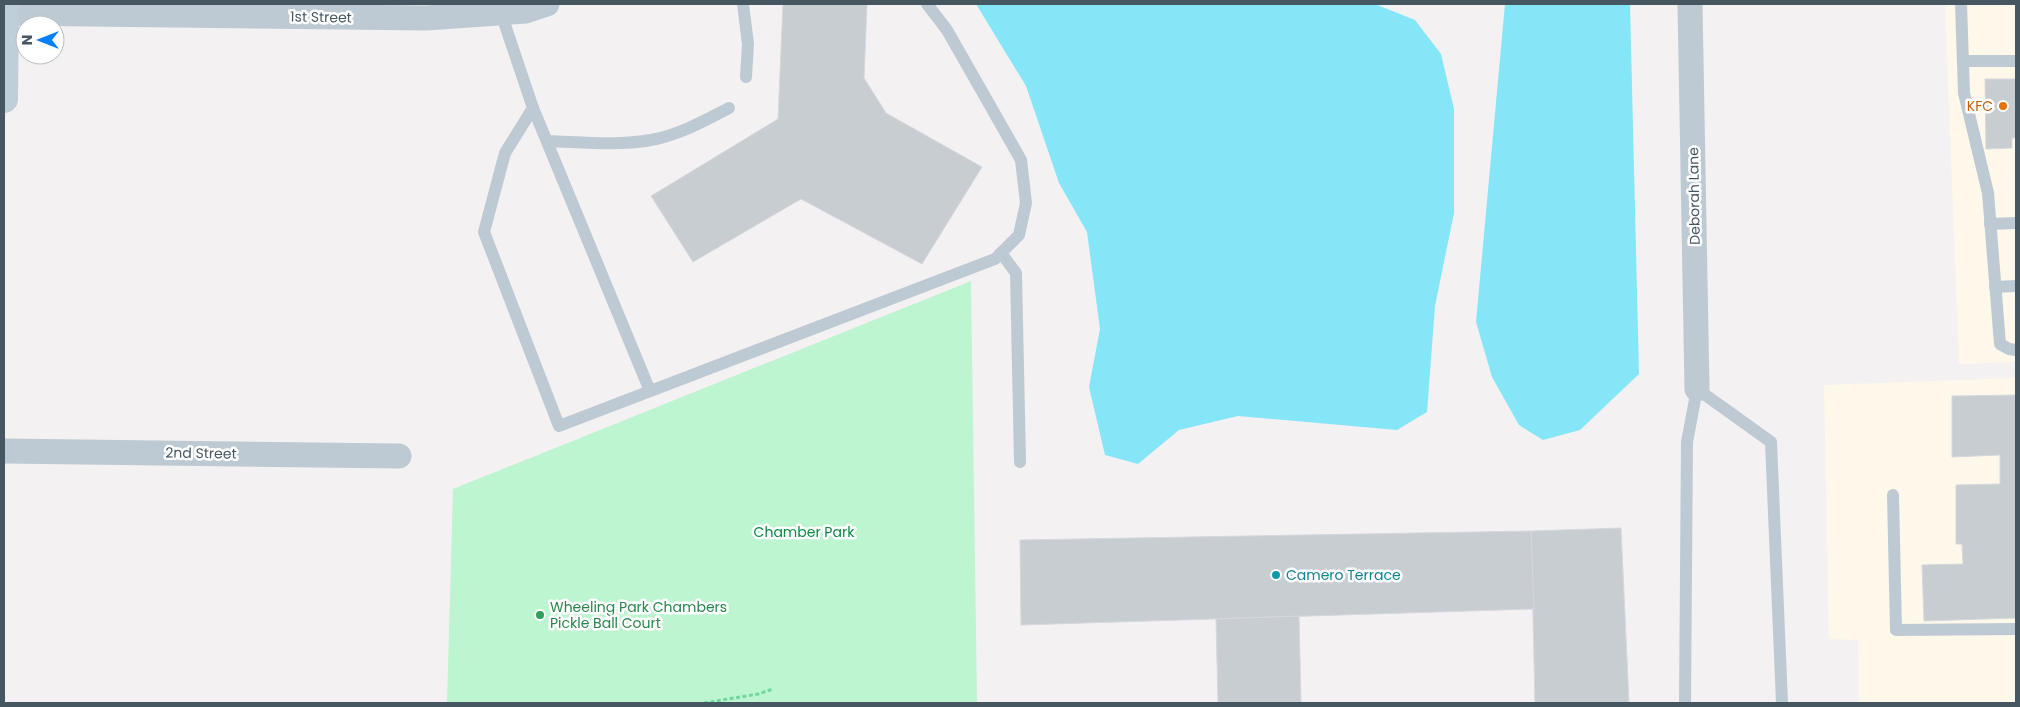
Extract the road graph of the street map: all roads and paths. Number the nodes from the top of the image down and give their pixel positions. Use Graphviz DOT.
graph roads {
  1 [pos="743,4"];
  2 [pos="927,4"];
  3 [pos="1690,4"];
  4 [pos="1961,4"];
  5 [pos="533,6"];
  6 [pos="5,10"];
  7 [pos="501,13"];
  8 [pos="1963,61"];
  9 [pos="2016,61"];
  10 [pos="746,77"];
  11 [pos="4,99"];
  12 [pos="533,108"];
  13 [pos="729,108"];
  14 [pos="547,142"];
  15 [pos="2016,223"];
  16 [pos="1990,224"];
  17 [pos="1001,253"];
  18 [pos="2016,286"];
  19 [pos="1995,287"];
  20 [pos="2016,350"];
  21 [pos="1698,389"];
  22 [pos="650,391"];
  23 [pos="4,451"];
  24 [pos="399,456"];
  25 [pos="1020,462"];
  26 [pos="1894,495"];
  27 [pos="2016,629"];
  28 [pos="773,689"];
  29 [pos="704,703"];
  30 [pos="1685,703"];
  31 [pos="1782,703"];
  1 -- 10 [label="lane"];
  2 -- 17 [label="lane"];
  3 -- 21 [label="street, Deborah Lane"];
  4 -- 8 [label="lane"];
  5 -- 7 [label="street, 1st Street"];
  6 -- 7 [label="street, 1st Street"];
  6 -- 11 [label="street"];
  7 -- 12 [label="lane"];
  8 -- 9 [label="lane"];
  8 -- 16 [label="lane"];
  12 -- 14 [label="lane"];
  12 -- 22 [label="lane"];
  13 -- 14 [label="lane"];
  14 -- 22 [label="lane"];
  15 -- 16 [label="lane"];
  16 -- 19 [label="lane"];
  17 -- 22 [label="lane"];
  17 -- 25 [label="lane"];
  18 -- 19 [label="lane"];
  19 -- 20 [label="lane"];
  21 -- 30 [label="lane"];
  21 -- 31 [label="lane"];
  23 -- 24 [label="street, 2nd Street"];
  26 -- 27 [label="lane"];
  28 -- 29 [label="path"];
}
